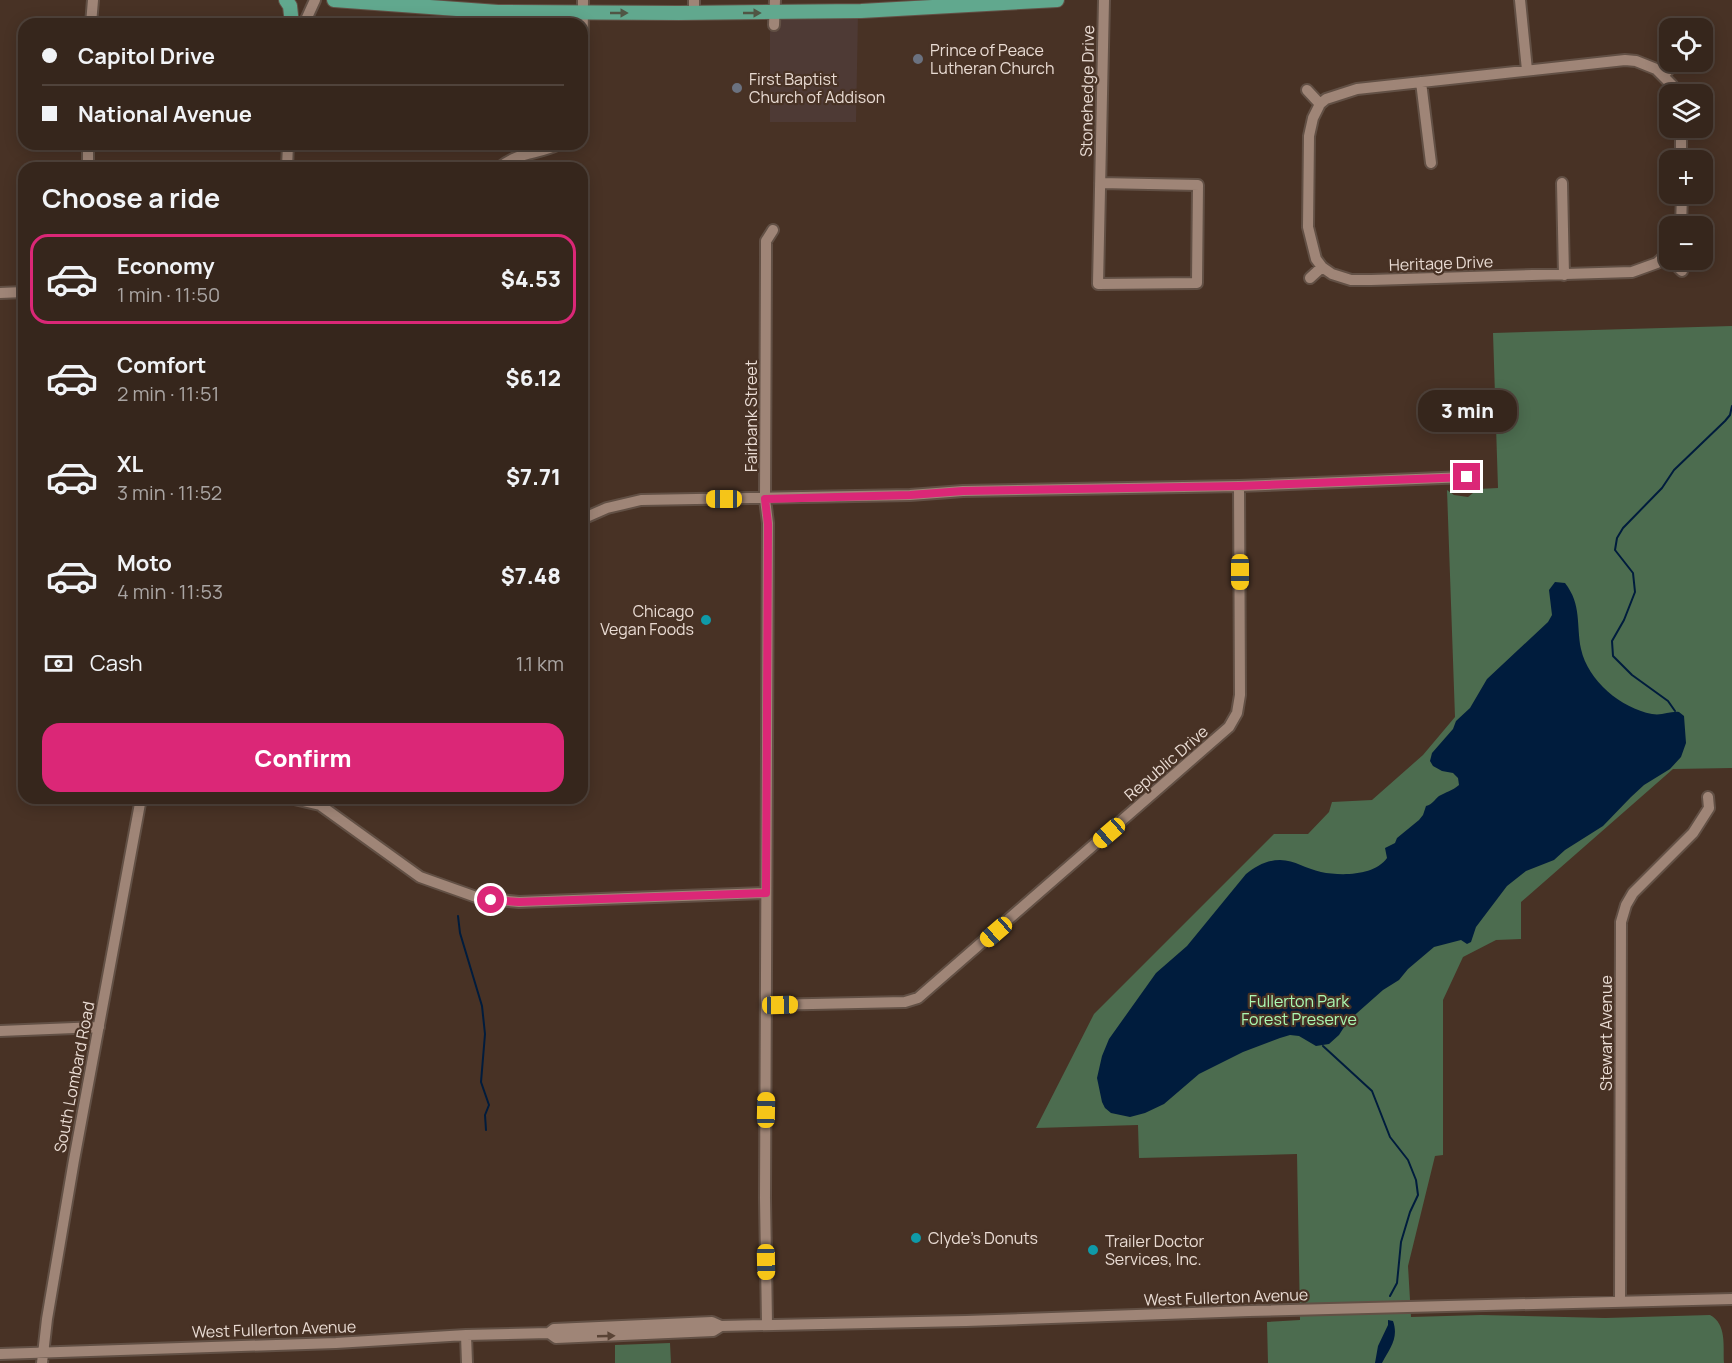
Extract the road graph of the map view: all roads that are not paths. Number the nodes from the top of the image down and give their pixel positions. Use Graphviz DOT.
graph roads {
  1 [pos="93,0"];
  2 [pos="286,0"];
  3 [pos="315,0"];
  4 [pos="333,0"];
  5 [pos="1058,0"];
  6 [pos="1104,0"];
  7 [pos="1520,0"];
  8 [pos="995,2"];
  9 [pos="473,5"];
  10 [pos="878,5"];
  11 [pos="843,6"];
  12 [pos="583,7"];
  13 [pos="694,7"];
  14 [pos="774,13"];
  15 [pos="92,18"];
  16 [pos="291,18"];
  17 [pos="307,18"];
  18 [pos="1527,70"];
  19 [pos="1667,72"];
  20 [pos="1664,75"];
  21 [pos="1421,82"];
  22 [pos="1670,84"];
  23 [pos="1307,90"];
  24 [pos="1320,104"];
  25 [pos="546,150"];
  26 [pos="508,162"];
  27 [pos="1431,163"];
  28 [pos="1100,183"];
  29 [pos="1562,183"];
  30 [pos="773,230"];
  31 [pos="1659,262"];
  32 [pos="1322,267"];
  33 [pos="1564,275"];
  34 [pos="1310,278"];
  35 [pos="18,292"];
  36 [pos="0,293"];
  37 [pos="1467,477"];
  38 [pos="1239,486"];
  39 [pos="765,499"];
  40 [pos="588,516"];
  41 [pos="1707,797"];
  42 [pos="140,804"];
  43 [pos="325,804"];
  44 [pos="766,893"];
  45 [pos="766,1005"];
  46 [pos="99,1027"];
  47 [pos="0,1031"];
  48 [pos="1732,1299"];
  49 [pos="1620,1301"];
  50 [pos="766,1324"];
  51 [pos="466,1335"];
  52 [pos="0,1354"];
  53 [pos="43,1358"];
  54 [pos="467,1363"];
  1 -- 15 [label="street"];
  2 -- 16 [label="main road"];
  3 -- 17 [label="street"];
  4 -- 9 [label="main road"];
  5 -- 8 [label="main road"];
  6 -- 28 [label="street, Stonehedge Drive"];
  7 -- 18 [label="street"];
  8 -- 10 [label="main road"];
  9 -- 12 [label="main road"];
  10 -- 11 [label="main road"];
  11 -- 14 [label="main road"];
  12 -- 13 [label="main road, one-way"];
  13 -- 14 [label="main road, one-way"];
  18 -- 20 [label="street"];
  18 -- 21 [label="street"];
  19 -- 20 [label="street"];
  20 -- 22 [label="street"];
  21 -- 24 [label="street"];
  21 -- 27 [label="street"];
  23 -- 24 [label="street"];
  24 -- 32 [label="street"];
  25 -- 26 [label="street"];
  28 -- 28 [label="street, Stonehedge Drive"];
  29 -- 33 [label="street"];
  30 -- 39 [label="street, Fairbank Street"];
  31 -- 33 [label="street, Heritage Drive"];
  32 -- 33 [label="street, Heritage Drive"];
  32 -- 34 [label="street"];
  35 -- 36 [label="street"];
  37 -- 38 [label="street"];
  38 -- 39 [label="street"];
  38 -- 45 [label="street, Republic Drive"];
  39 -- 40 [label="street"];
  39 -- 44 [label="street, Fairbank Street"];
  41 -- 49 [label="street, Stewart Avenue"];
  42 -- 46 [label="street, South Lombard Road"];
  43 -- 44 [label="street"];
  44 -- 45 [label="street, Fairbank Street"];
  45 -- 50 [label="street, Fairbank Street"];
  46 -- 47 [label="street"];
  46 -- 53 [label="street, South Lombard Road"];
  48 -- 49 [label="street, West Fullerton Avenue"];
  49 -- 50 [label="street, West Fullerton Avenue"];
  50 -- 51 [label="street, West Fullerton Avenue"];
  51 -- 53 [label="street, West Fullerton Avenue"];
  51 -- 54 [label="street"];
  52 -- 53 [label="street, West Fullerton Avenue"];
}
